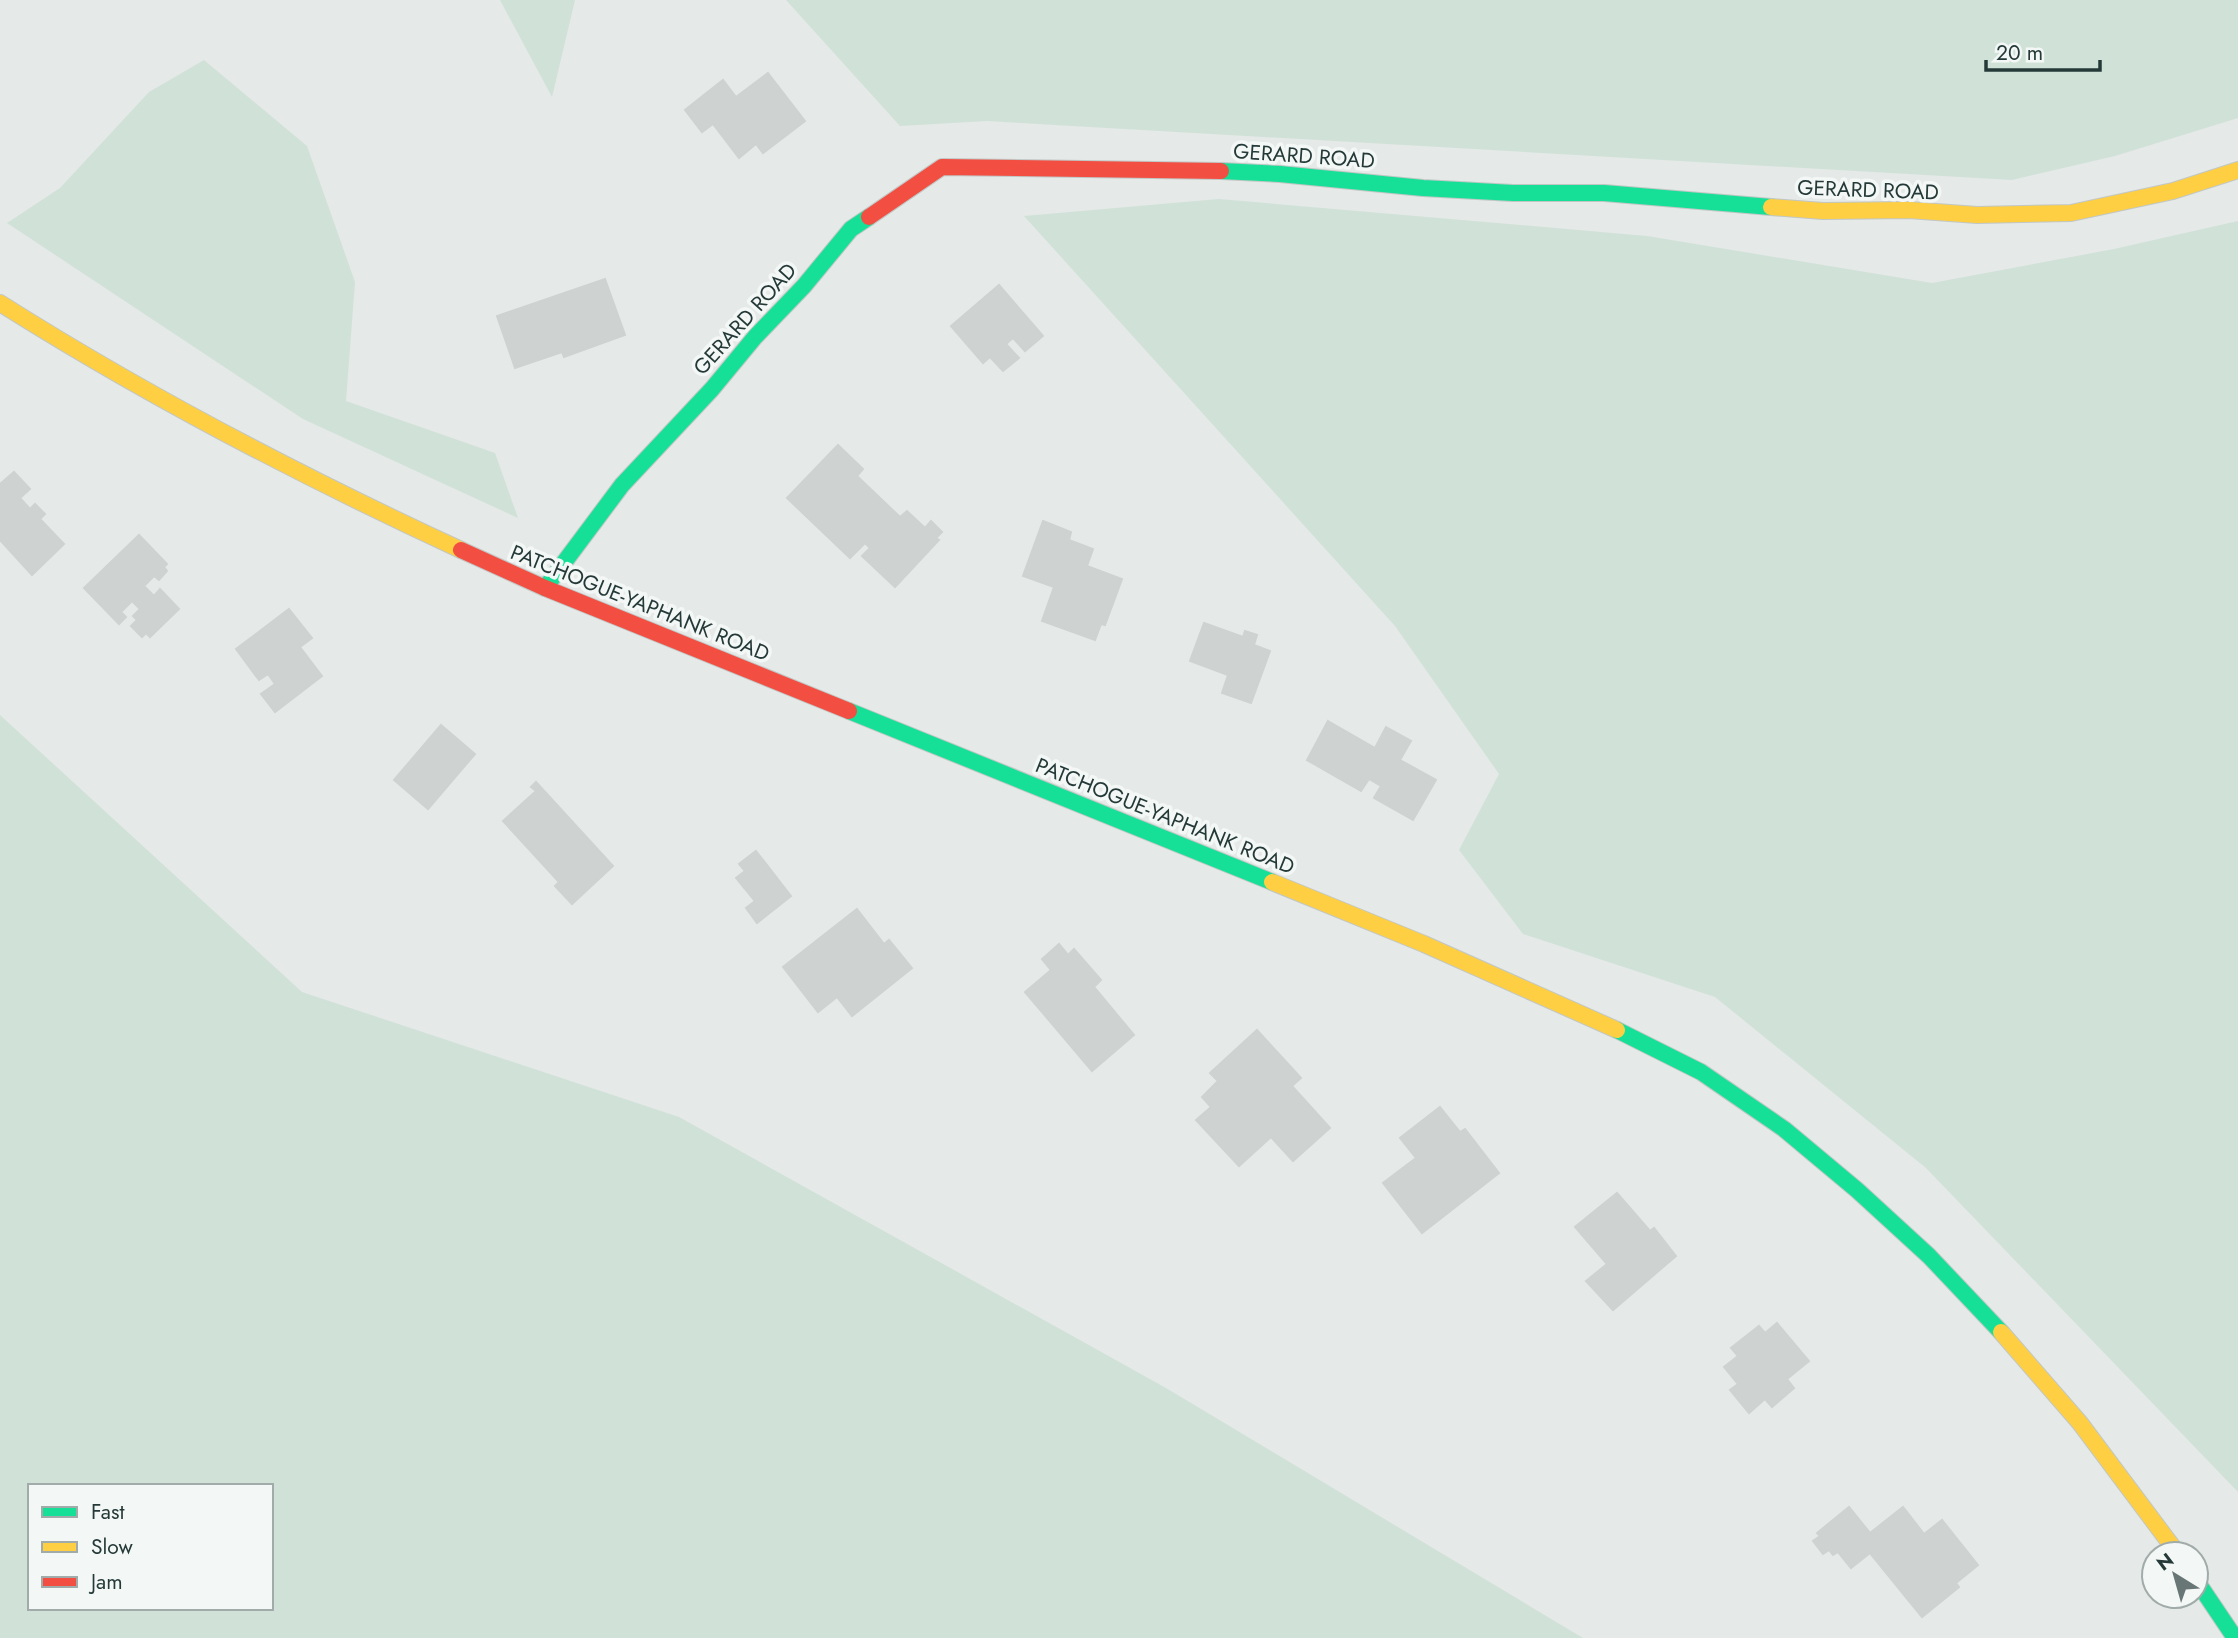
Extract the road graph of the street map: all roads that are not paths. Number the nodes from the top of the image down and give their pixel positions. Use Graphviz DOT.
graph roads {
  1 [pos="2238,170"];
  2 [pos="0,303"];
  3 [pos="545,588"];
  4 [pos="2168,1540"];
  5 [pos="2210,1601"];
  6 [pos="2235,1638"];
  1 -- 3 [label="main road, GERARD ROAD"];
  2 -- 3 [label="main road, PATCHOGUE-YAPHANK ROAD"];
  3 -- 4 [label="main road, PATCHOGUE-YAPHANK ROAD"];
  5 -- 6 [label="main road"];
}
